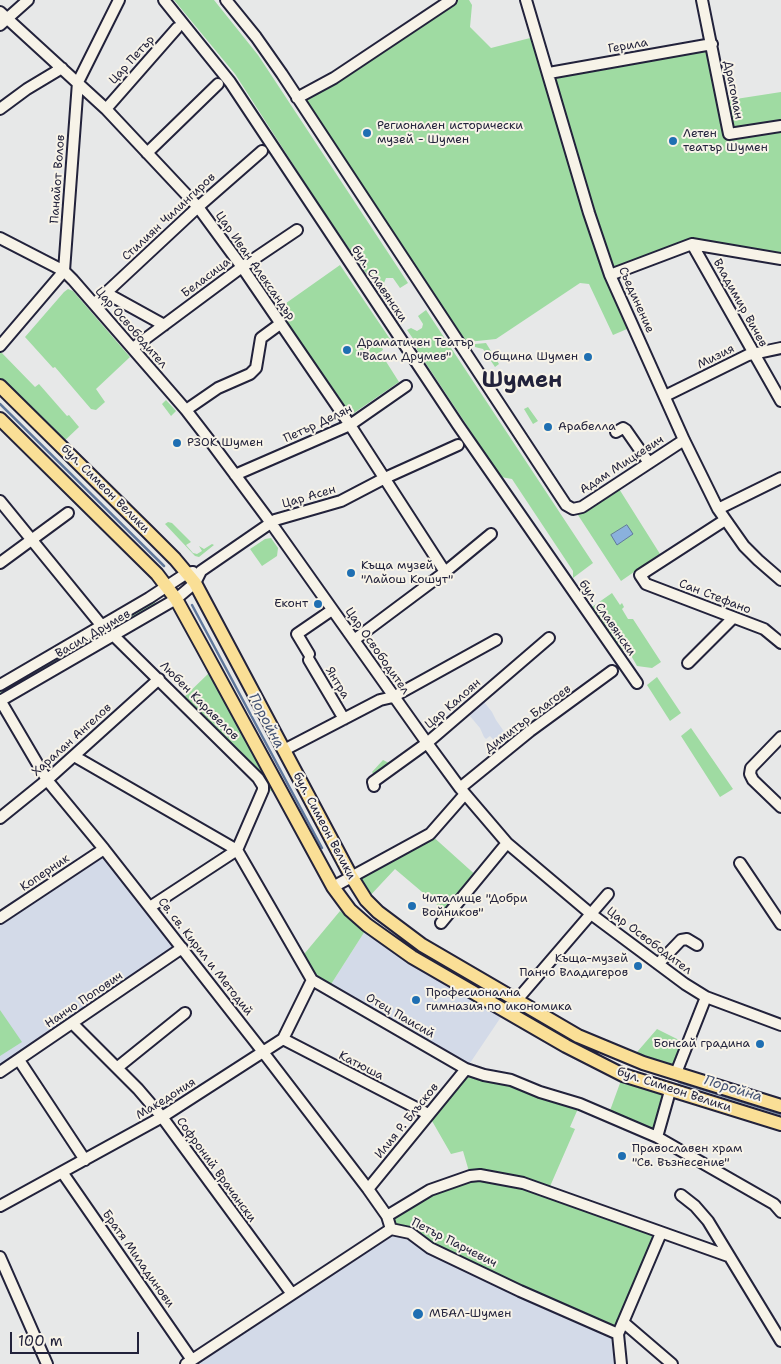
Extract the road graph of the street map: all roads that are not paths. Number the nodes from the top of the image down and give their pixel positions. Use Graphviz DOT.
graph roads {
  1 [pos="28,0"];
  2 [pos="119,0"];
  3 [pos="164,0"];
  4 [pos="226,0"];
  5 [pos="451,0"];
  6 [pos="702,0"];
  7 [pos="528,2"];
  8 [pos="0,12"];
  9 [pos="4,22"];
  10 [pos="177,28"];
  11 [pos="712,44"];
  12 [pos="62,68"];
  13 [pos="549,73"];
  14 [pos="78,82"];
  15 [pos="218,84"];
  16 [pos="299,100"];
  17 [pos="106,109"];
  18 [pos="0,110"];
  19 [pos="781,126"];
  20 [pos="262,151"];
  21 [pos="147,153"];
  22 [pos="198,207"];
  23 [pos="297,230"];
  24 [pos="0,238"];
  25 [pos="692,244"];
  26 [pos="781,260"];
  27 [pos="242,267"];
  28 [pos="64,271"];
  29 [pos="610,275"];
  30 [pos="106,293"];
  31 [pos="94,304"];
  32 [pos="280,324"];
  33 [pos="164,325"];
  34 [pos="0,346"];
  35 [pos="133,348"];
  36 [pos="781,348"];
  37 [pos="753,352"];
  38 [pos="0,386"];
  39 [pos="406,386"];
  40 [pos="665,396"];
  41 [pos="781,401"];
  42 [pos="186,410"];
  43 [pos="0,419"];
  44 [pos="350,425"];
  45 [pos="616,432"];
  46 [pos="684,440"];
  47 [pos="458,445"];
  48 [pos="649,463"];
  49 [pos="235,475"];
  50 [pos="385,478"];
  51 [pos="781,478"];
  52 [pos="0,501"];
  53 [pos="718,509"];
  54 [pos="68,512"];
  55 [pos="725,520"];
  56 [pos="271,522"];
  57 [pos="491,534"];
  58 [pos="32,539"];
  59 [pos="0,563"];
  60 [pos="445,572"];
  61 [pos="191,578"];
  62 [pos="781,580"];
  63 [pos="167,586"];
  64 [pos="176,599"];
  65 [pos="332,610"];
  66 [pos="733,618"];
  67 [pos="102,626"];
  68 [pos="114,636"];
  69 [pos="549,638"];
  70 [pos="354,640"];
  71 [pos="496,640"];
  72 [pos="781,643"];
  73 [pos="688,663"];
  74 [pos="612,671"];
  75 [pos="158,679"];
  76 [pos="637,684"];
  77 [pos="0,685"];
  78 [pos="393,697"];
  79 [pos="0,701"];
  80 [pos="344,719"];
  81 [pos="781,737"];
  82 [pos="427,744"];
  83 [pos="284,750"];
  84 [pos="74,756"];
  85 [pos="47,780"];
  86 [pos="374,786"];
  87 [pos="462,791"];
  88 [pos="781,807"];
  89 [pos="0,818"];
  90 [pos="507,843"];
  91 [pos="104,849"];
  92 [pos="237,850"];
  93 [pos="740,863"];
  94 [pos="351,876"];
  95 [pos="333,887"];
  96 [pos="608,894"];
  97 [pos="150,908"];
  98 [pos="591,914"];
  99 [pos="0,918"];
  100 [pos="441,923"];
  101 [pos="781,924"];
  102 [pos="697,944"];
  103 [pos="182,948"];
  104 [pos="658,964"];
  105 [pos="312,980"];
  106 [pos="706,997"];
  107 [pos="516,1001"];
  108 [pos="185,1013"];
  109 [pos="72,1023"];
  110 [pos="781,1026"];
  111 [pos="283,1039"];
  112 [pos="263,1052"];
  113 [pos="19,1060"];
  114 [pos="118,1067"];
  115 [pos="466,1069"];
  116 [pos="0,1072"];
  117 [pos="676,1073"];
  118 [pos="670,1091"];
  119 [pos="781,1106"];
  120 [pos="428,1114"];
  121 [pos="162,1117"];
  122 [pos="781,1124"];
  123 [pos="657,1137"];
  124 [pos="85,1160"];
  125 [pos="62,1172"];
  126 [pos="368,1189"];
  127 [pos="681,1195"];
  128 [pos="0,1206"];
  129 [pos="781,1212"];
  130 [pos="387,1216"];
  131 [pos="391,1229"];
  132 [pos="661,1233"];
  133 [pos="728,1256"];
  134 [pos="0,1257"];
  135 [pos="292,1294"];
  136 [pos="623,1322"];
  137 [pos="618,1334"];
  138 [pos="781,1341"];
  139 [pos="189,1362"];
  140 [pos="46,1364"];
  141 [pos="622,1364"];
  142 [pos="672,1364"];
  1 -- 9 [label="street"];
  2 -- 14 [label="street, Панайот Волов"];
  3 -- 76 [label="street, бул. Славянски"];
  4 -- 16 [label="street"];
  5 -- 16 [label="street"];
  6 -- 11 [label="street, Драгоман"];
  7 -- 13 [label="street, Съединение"];
  8 -- 9 [label="street, Цар Иван Александър"];
  9 -- 12 [label="street, Цар Иван Александър"];
  10 -- 17 [label="street, Цар Петър"];
  11 -- 13 [label="street, Герила"];
  11 -- 19 [label="street, Драгоман"];
  12 -- 14 [label="street, Цар Иван Александър"];
  12 -- 18 [label="street"];
  13 -- 29 [label="street, Съединение"];
  14 -- 17 [label="street, Цар Иван Александър"];
  14 -- 28 [label="street, Панайот Волов"];
  15 -- 21 [label="street"];
  16 -- 48 [label="street, Адам Мицкевич"];
  17 -- 21 [label="street, Цар Иван Александър"];
  20 -- 22 [label="street, Стилиян Чилингиров"];
  21 -- 22 [label="street, Цар Иван Александър"];
  22 -- 27 [label="street, Цар Иван Александър"];
  22 -- 30 [label="street, Стилиян Чилингиров"];
  23 -- 27 [label="street, Беласица"];
  24 -- 28 [label="street, Цар Освободител"];
  25 -- 26 [label="street"];
  25 -- 29 [label="street"];
  25 -- 37 [label="street, Владимир Вичев"];
  27 -- 32 [label="street, Цар Иван Александър"];
  27 -- 33 [label="street, Беласица"];
  28 -- 31 [label="street, Цар Освободител"];
  28 -- 34 [label="street"];
  29 -- 40 [label="street, Съединение"];
  30 -- 31 [label="street, Стилиян Чилингиров"];
  30 -- 33 [label="street"];
  31 -- 35 [label="street, Цар Освободител"];
  32 -- 42 [label="street"];
  32 -- 44 [label="street, Цар Иван Александър"];
  33 -- 35 [label="street, Беласица"];
  35 -- 42 [label="street, Цар Освободител"];
  36 -- 37 [label="street, Мизия"];
  37 -- 40 [label="street, Мизия"];
  37 -- 41 [label="street, Владимир Вичев"];
  38 -- 61 [label="main road, бул. Симеон Велики"];
  39 -- 44 [label="street, Петър Делян"];
  40 -- 46 [label="street, Съединение"];
  42 -- 49 [label="street, Цар Освободител"];
  43 -- 63 [label="main road, бул. Симеон Велики"];
  44 -- 49 [label="street, Петър Делян"];
  44 -- 50 [label="street, Цар Иван Александър"];
  45 -- 48 [label="street"];
  46 -- 48 [label="street, Адам Мицкевич"];
  46 -- 53 [label="street, Съединение"];
  47 -- 50 [label="street, Цар Асен"];
  49 -- 56 [label="street, Цар Освободител"];
  50 -- 56 [label="street, Цар Асен"];
  50 -- 60 [label="street, Цар Иван Александър"];
  51 -- 53 [label="street"];
  52 -- 58 [label="street"];
  53 -- 55 [label="street, Съединение"];
  54 -- 58 [label="street"];
  55 -- 62 [label="street, Съединение"];
  55 -- 66 [label="street, Сан Стефано"];
  56 -- 61 [label="street, Цар Асен"];
  56 -- 65 [label="street, Цар Освободител"];
  57 -- 60 [label="street"];
  58 -- 59 [label="street"];
  58 -- 67 [label="street"];
  60 -- 70 [label="street"];
  61 -- 63 [label="street, Васил Друмев"];
  61 -- 64 [label="street, Васил Друмев"];
  61 -- 83 [label="main road, бул. Симеон Велики"];
  63 -- 64 [label="main road, бул. Симеон Велики"];
  63 -- 67 [label="street, Васил Друмев"];
  64 -- 68 [label="street, Васил Друмев"];
  64 -- 95 [label="main road, бул. Симеон Велики"];
  65 -- 70 [label="street, Цар Освободител"];
  65 -- 80 [label="street, Янтра"];
  66 -- 72 [label="street, Сан Стефано"];
  66 -- 73 [label="street"];
  67 -- 77 [label="street, Васил Друмев"];
  68 -- 75 [label="street, Любен Каравелов"];
  68 -- 79 [label="street, Васил Друмев"];
  69 -- 82 [label="street, Цар Калоян"];
  70 -- 78 [label="street, Цар Освободител"];
  71 -- 78 [label="street"];
  74 -- 87 [label="street, Димитър Благоев"];
  75 -- 84 [label="street, Харалан Ангелов"];
  75 -- 92 [label="street, Любен Каравелов"];
  78 -- 80 [label="street"];
  78 -- 82 [label="street, Цар Освободител"];
  79 -- 85 [label="street, Св. св. Кирил и Методий"];
  80 -- 83 [label="street"];
  81 -- 88 [label="street"];
  82 -- 86 [label="street, Цар Калоян"];
  82 -- 87 [label="street, Цар Освободител"];
  83 -- 94 [label="main road, бул. Симеон Велики"];
  84 -- 85 [label="street, Харалан Ангелов"];
  84 -- 92 [label="street"];
  85 -- 89 [label="street, Харалан Ангелов"];
  85 -- 91 [label="street, Св. св. Кирил и Методий"];
  87 -- 90 [label="street, Цар Освободител"];
  87 -- 94 [label="street, Димитър Благоев"];
  90 -- 98 [label="street, Цар Освободител"];
  90 -- 100 [label="street"];
  91 -- 97 [label="street, Св. св. Кирил и Методий"];
  91 -- 99 [label="street, Коперник"];
  92 -- 97 [label="street"];
  92 -- 105 [label="street, Отец Паисий"];
  93 -- 101 [label="street"];
  94 -- 95 [label="street, Димитър Благоев"];
  94 -- 107 [label="main road, бул. Симеон Велики"];
  95 -- 118 [label="main road, бул. Симеон Велики"];
  96 -- 98 [label="street"];
  97 -- 103 [label="street, Св. св. Кирил и Методий"];
  98 -- 104 [label="street, Цар Освободител"];
  98 -- 107 [label="street"];
  102 -- 104 [label="street"];
  103 -- 109 [label="street, Нанчо Попович"];
  103 -- 112 [label="street, Св. св. Кирил и Методий"];
  104 -- 106 [label="street, Цар Освободител"];
  105 -- 111 [label="street"];
  105 -- 115 [label="street, Отец Паисий"];
  106 -- 110 [label="street, Цар Освободител"];
  106 -- 117 [label="street"];
  107 -- 117 [label="main road, бул. Симеон Велики"];
  108 -- 114 [label="street"];
  109 -- 113 [label="street, Нанчо Попович"];
  109 -- 114 [label="street, Софроний Врачански"];
  111 -- 112 [label="street, Македония"];
  111 -- 120 [label="street, Катюша"];
  112 -- 121 [label="street, Македония"];
  112 -- 126 [label="street, Св. св. Кирил и Методий"];
  113 -- 116 [label="street, Нанчо Попович"];
  113 -- 124 [label="street"];
  114 -- 121 [label="street, Софроний Врачански"];
  115 -- 120 [label="street, Илия Р. Блъсков"];
  115 -- 123 [label="street, Отец Паисий"];
  117 -- 119 [label="main road, бул. Симеон Велики"];
  118 -- 122 [label="main road, бул. Симеон Велики"];
  118 -- 123 [label="street"];
  120 -- 126 [label="street, Илия Р. Блъсков"];
  121 -- 124 [label="street, Македония"];
  121 -- 135 [label="street, Софроний Врачански"];
  123 -- 129 [label="street, Отец Паисий"];
  124 -- 125 [label="street, Македония"];
  125 -- 128 [label="street, Македония"];
  125 -- 139 [label="street, Братя Миладинови"];
  126 -- 130 [label="street, Св. св. Кирил и Методий"];
  127 -- 133 [label="street"];
  130 -- 131 [label="street, Св. св. Кирил и Методий"];
  130 -- 132 [label="street"];
  131 -- 135 [label="street, Петър Парчевич"];
  131 -- 137 [label="street, Петър Парчевич"];
  132 -- 133 [label="street"];
  132 -- 136 [label="street"];
  133 -- 138 [label="street"];
  134 -- 140 [label="street"];
  135 -- 139 [label="street, Петър Парчевич"];
  136 -- 137 [label="street"];
  136 -- 142 [label="street"];
  137 -- 141 [label="street"];
}
